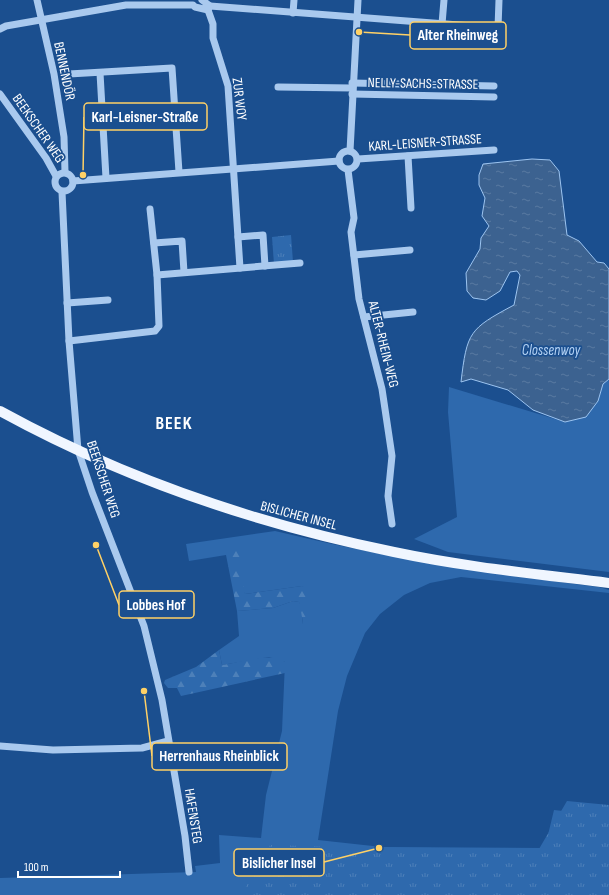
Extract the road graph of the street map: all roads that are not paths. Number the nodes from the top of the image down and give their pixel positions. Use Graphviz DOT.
graph roads {
  1 [pos="37,0"];
  2 [pos="202,0"];
  3 [pos="294,0"];
  4 [pos="358,0"];
  5 [pos="444,0"];
  6 [pos="499,0"];
  7 [pos="193,2"];
  8 [pos="209,8"];
  9 [pos="293,13"];
  10 [pos="356,18"];
  11 [pos="40,19"];
  12 [pos="442,24"];
  13 [pos="0,29"];
  14 [pos="100,73"];
  15 [pos="69,74"];
  16 [pos="494,86"];
  17 [pos="278,87"];
  18 [pos="352,88"];
  19 [pos="0,94"];
  20 [pos="494,97"];
  21 [pos="494,150"];
  22 [pos="350,151"];
  23 [pos="408,156"];
  24 [pos="358,159"];
  25 [pos="339,161"];
  26 [pos="233,169"];
  27 [pos="348,170"];
  28 [pos="65,172"];
  29 [pos="179,172"];
  30 [pos="56,176"];
  31 [pos="106,178"];
  32 [pos="73,181"];
  33 [pos="62,192"];
  34 [pos="411,208"];
  35 [pos="150,209"];
  36 [pos="238,237"];
  37 [pos="154,243"];
  38 [pos="410,250"];
  39 [pos="354,255"];
  40 [pos="300,263"];
  41 [pos="265,266"];
  42 [pos="240,268"];
  43 [pos="184,272"];
  44 [pos="157,275"];
  45 [pos="108,300"];
  46 [pos="67,303"];
  47 [pos="413,312"];
  48 [pos="364,316"];
  49 [pos="69,341"];
  50 [pos="0,411"];
  51 [pos="78,450"];
  52 [pos="392,524"];
  53 [pos="609,583"];
  54 [pos="168,742"];
  55 [pos="0,746"];
  56 [pos="189,872"];
  1 -- 11 [label="street, BENNENDÖR"];
  2 -- 8 [label="street"];
  3 -- 9 [label="street"];
  4 -- 10 [label="street"];
  5 -- 12 [label="street"];
  6 -- 12 [label="street"];
  7 -- 8 [label="street"];
  7 -- 11 [label="street"];
  8 -- 9 [label="street"];
  8 -- 26 [label="street, ZUR WOY"];
  9 -- 10 [label="street"];
  10 -- 12 [label="street"];
  10 -- 18 [label="street"];
  11 -- 13 [label="street"];
  11 -- 28 [label="street, BENNENDÖR"];
  14 -- 15 [label="street"];
  14 -- 29 [label="street"];
  14 -- 31 [label="street"];
  16 -- 18 [label="street, NELLY-SACHS-STRASSE"];
  17 -- 18 [label="street"];
  18 -- 20 [label="street, NELLY-SACHS-STRASSE"];
  18 -- 22 [label="street"];
  19 -- 30 [label="street, BEEKSCHER WEG"];
  21 -- 23 [label="street, KARL-LEISNER-STRASSE"];
  22 -- 24 [label="street"];
  22 -- 25 [label="street"];
  23 -- 24 [label="street, KARL-LEISNER-STRASSE"];
  23 -- 34 [label="street"];
  24 -- 27 [label="street"];
  25 -- 26 [label="street"];
  25 -- 27 [label="street"];
  26 -- 29 [label="street"];
  26 -- 36 [label="street, ZUR WOY"];
  27 -- 39 [label="street, ALTER-RHEIN-WEG"];
  28 -- 30 [label="street"];
  28 -- 32 [label="street"];
  29 -- 31 [label="street"];
  30 -- 33 [label="street"];
  31 -- 32 [label="street"];
  32 -- 33 [label="street"];
  33 -- 46 [label="street, BEEKSCHER WEG"];
  35 -- 37 [label="street"];
  36 -- 41 [label="street"];
  36 -- 42 [label="street, ZUR WOY"];
  37 -- 43 [label="street"];
  37 -- 44 [label="street"];
  38 -- 39 [label="street"];
  39 -- 48 [label="street, ALTER-RHEIN-WEG"];
  40 -- 41 [label="street"];
  41 -- 42 [label="street"];
  42 -- 43 [label="street"];
  43 -- 44 [label="street"];
  44 -- 49 [label="street"];
  45 -- 46 [label="street"];
  46 -- 49 [label="street, BEEKSCHER WEG"];
  47 -- 48 [label="street"];
  48 -- 52 [label="street, ALTER-RHEIN-WEG"];
  49 -- 51 [label="street, BEEKSCHER WEG"];
  50 -- 51 [label="main road, BISLICHER INSEL"];
  51 -- 53 [label="main road, BISLICHER INSEL"];
  51 -- 54 [label="street, BEEKSCHER WEG"];
  54 -- 55 [label="street"];
  54 -- 56 [label="street, HAFENSTEG"];
}
